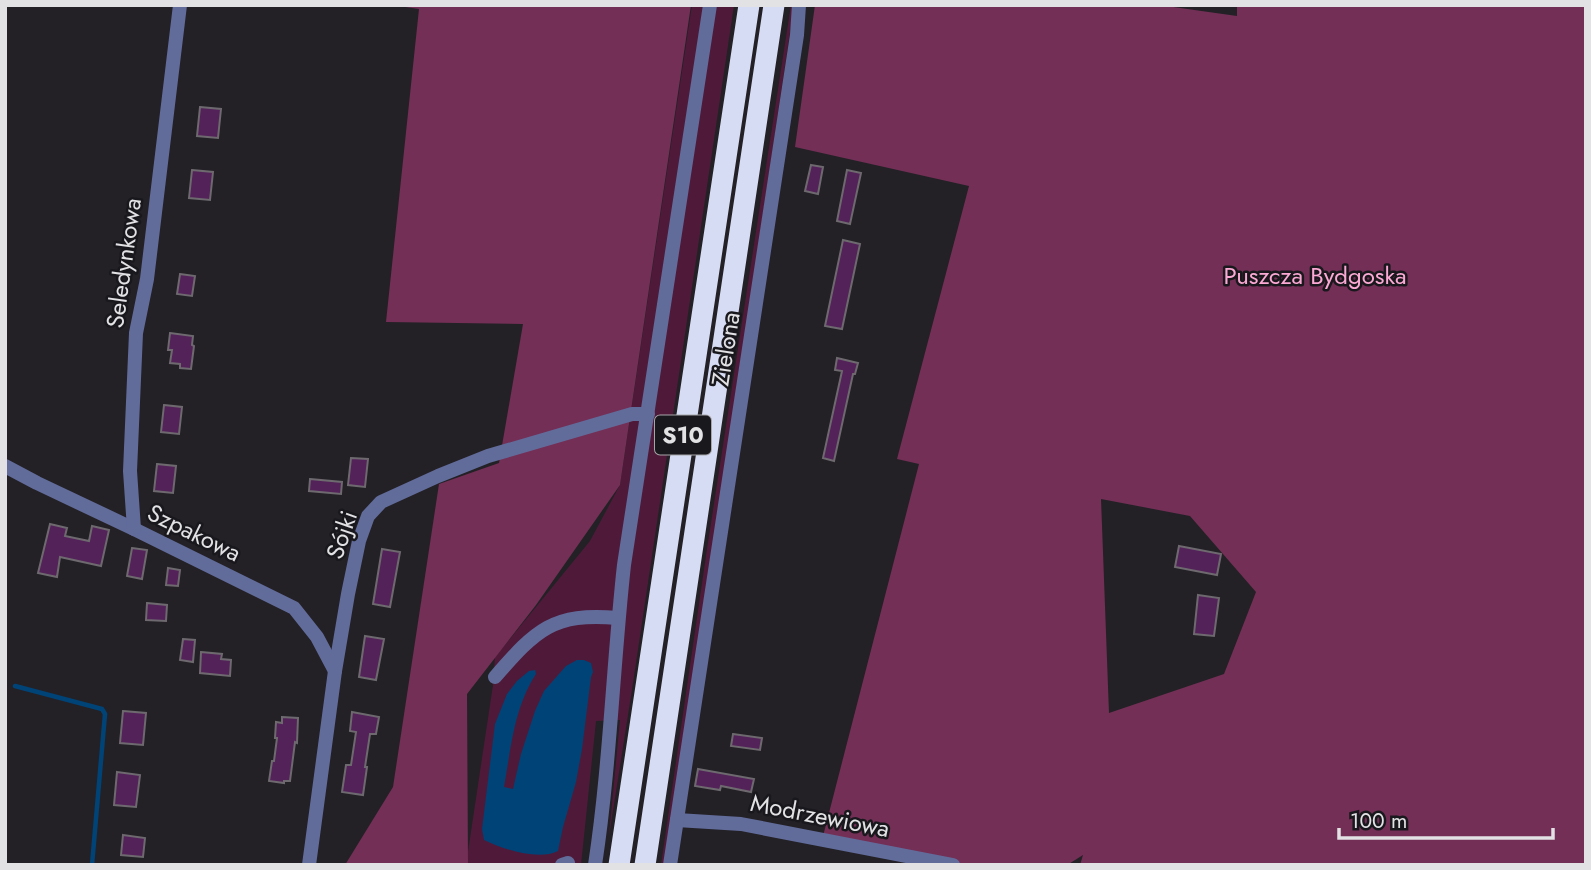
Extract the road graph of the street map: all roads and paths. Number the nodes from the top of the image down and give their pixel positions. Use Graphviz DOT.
graph roads {
  1 [pos="180,5"];
  2 [pos="710,5"];
  3 [pos="749,5"];
  4 [pos="774,5"];
  5 [pos="799,5"];
  6 [pos="648,414"];
  7 [pos="5,466"];
  8 [pos="134,529"];
  9 [pos="618,618"];
  10 [pos="335,671"];
  11 [pos="495,677"];
  12 [pos="677,820"];
  13 [pos="309,865"];
  14 [pos="596,865"];
  15 [pos="619,865"];
  16 [pos="645,865"];
  17 [pos="670,865"];
  18 [pos="953,865"];
  1 -- 8 [label="street, Seledynkowa"];
  2 -- 6 [label="street"];
  3 -- 15 [label="highway, S10"];
  4 -- 16 [label="highway, S10"];
  5 -- 12 [label="street, Zielona"];
  6 -- 9 [label="street"];
  6 -- 10 [label="street, Sójki"];
  7 -- 8 [label="street, Szpakowa"];
  8 -- 10 [label="street, Szpakowa"];
  9 -- 11 [label="street"];
  9 -- 14 [label="street"];
  10 -- 13 [label="street, Sójki"];
  12 -- 17 [label="street, Zielona"];
  12 -- 18 [label="street, Modrzewiowa"];
}
